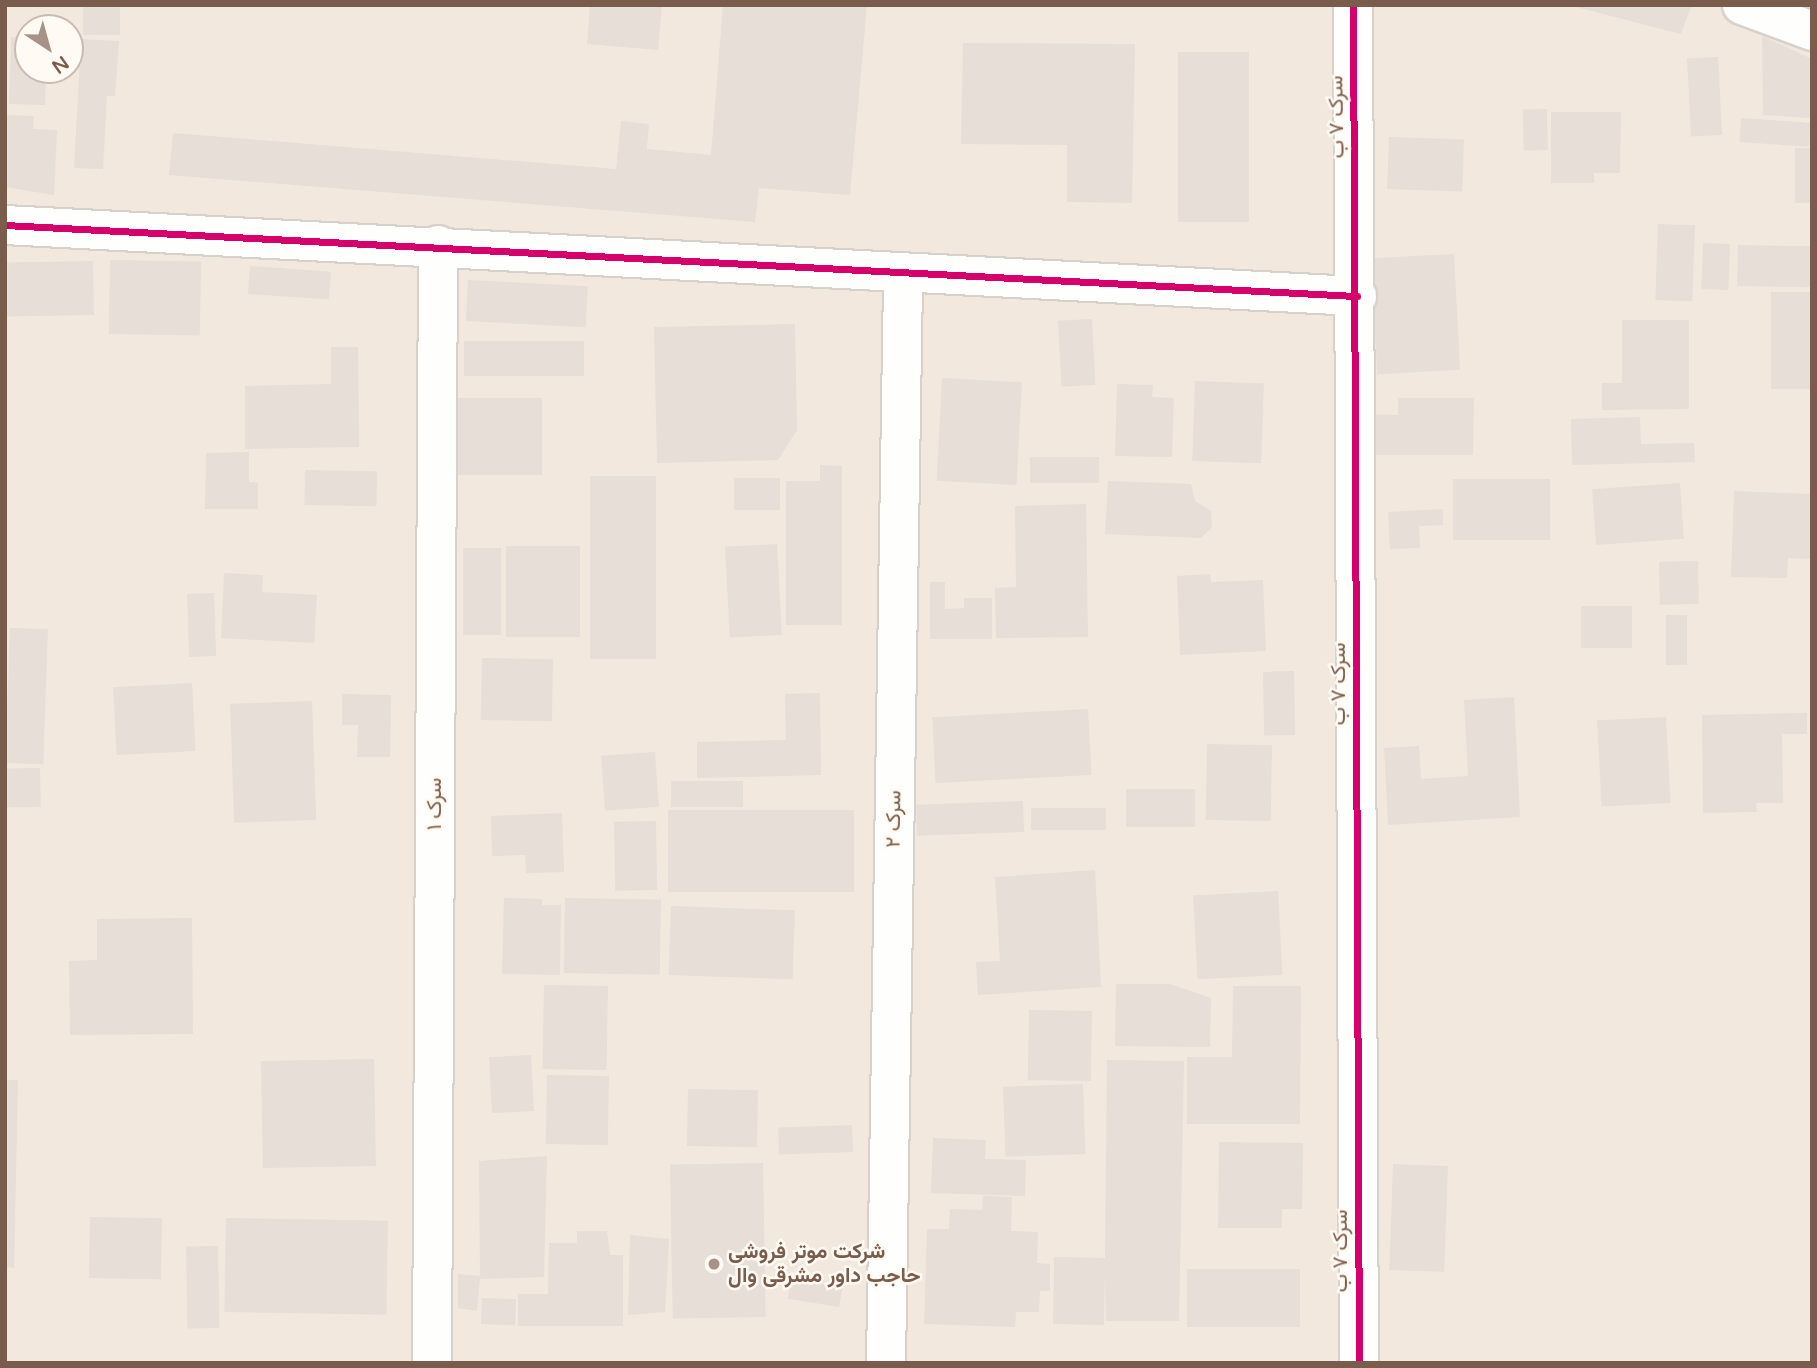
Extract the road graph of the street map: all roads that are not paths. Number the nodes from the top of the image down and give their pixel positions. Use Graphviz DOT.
graph roads {
  1 [pos="1353,5"];
  2 [pos="1742,5"];
  3 [pos="1812,31"];
  4 [pos="5,225"];
  5 [pos="438,245"];
  6 [pos="903,275"];
  7 [pos="1357,296"];
  8 [pos="432,1363"];
  9 [pos="886,1363"];
  10 [pos="1359,1363"];
  1 -- 7 [label="street, سرک ۷ ب"];
  2 -- 3 [label="street"];
  4 -- 5 [label="street"];
  5 -- 6 [label="street"];
  5 -- 8 [label="street, سرک ۱"];
  6 -- 7 [label="street"];
  6 -- 9 [label="street, سرک ۲"];
  7 -- 10 [label="street, سرک ۷ ب"];
}
